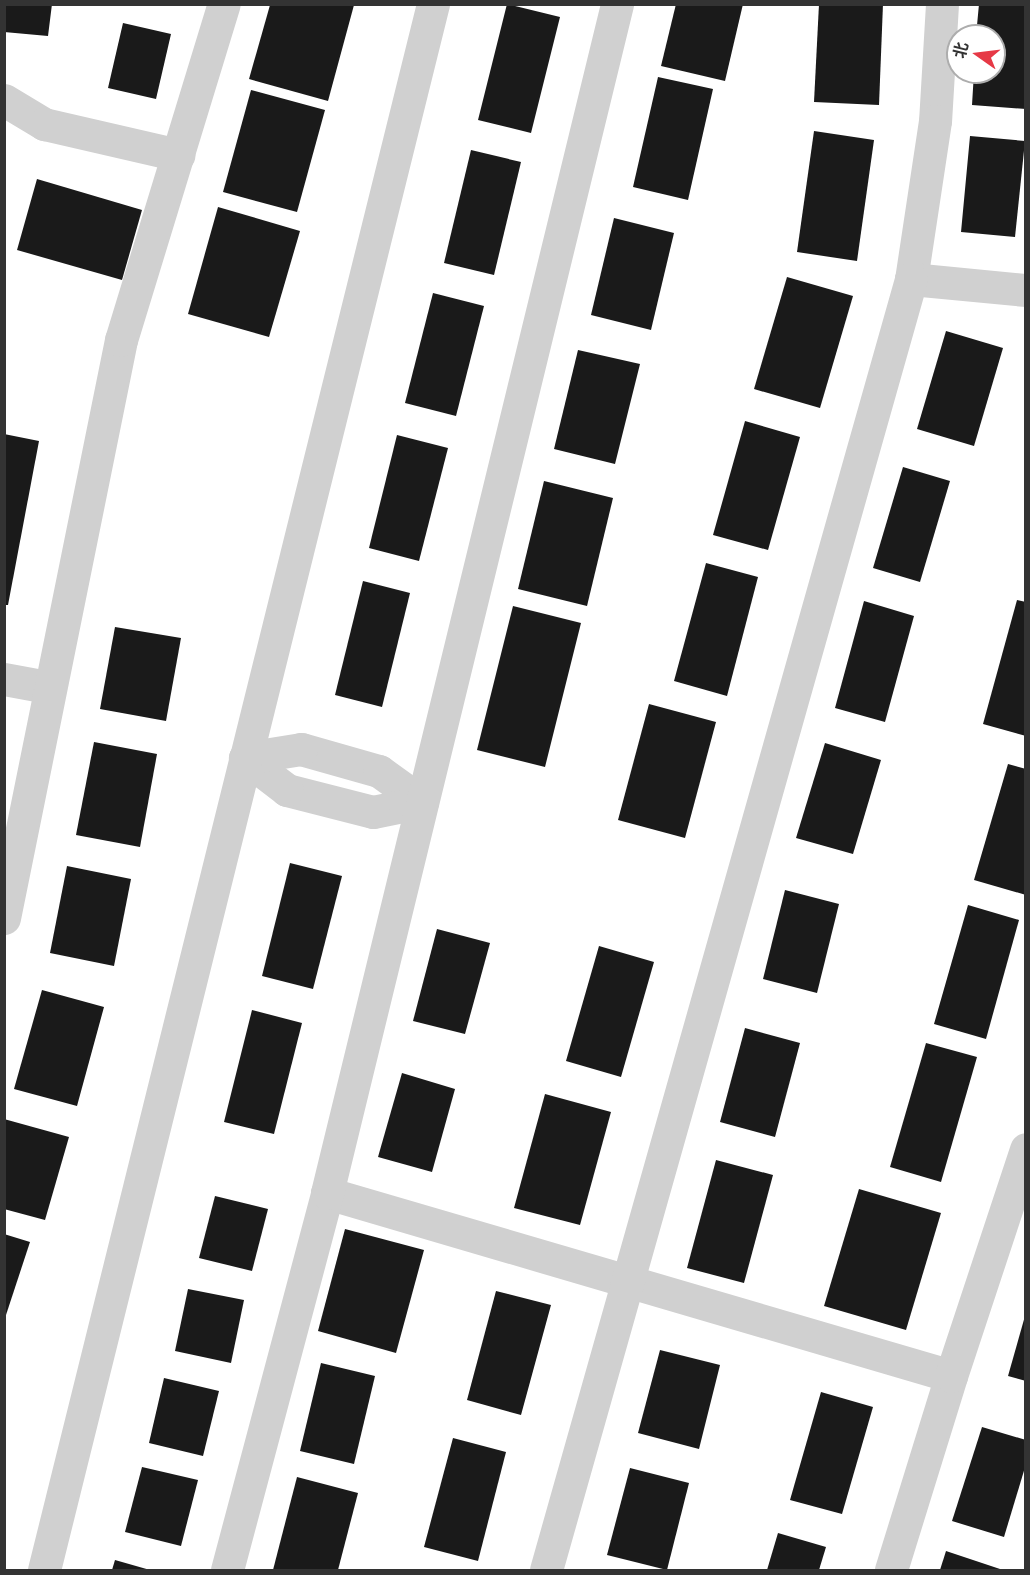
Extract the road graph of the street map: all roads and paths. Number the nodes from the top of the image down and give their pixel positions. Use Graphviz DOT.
graph roads {
  1 [pos="224,4"];
  2 [pos="432,4"];
  3 [pos="617,4"];
  4 [pos="942,4"];
  5 [pos="4,100"];
  6 [pos="178,155"];
  7 [pos="911,279"];
  8 [pos="1026,290"];
  9 [pos="4,679"];
  10 [pos="47,687"];
  11 [pos="245,758"];
  12 [pos="422,802"];
  13 [pos="4,918"];
  14 [pos="1026,1149"];
  15 [pos="327,1193"];
  16 [pos="630,1282"];
  17 [pos="951,1376"];
  18 [pos="44,1570"];
  19 [pos="228,1570"];
  20 [pos="546,1570"];
  21 [pos="891,1570"];
  1 -- 6 [label="street"];
  2 -- 11 [label="street"];
  3 -- 12 [label="street"];
  4 -- 7 [label="street"];
  5 -- 6 [label="street"];
  6 -- 10 [label="street"];
  7 -- 8 [label="street"];
  7 -- 16 [label="street"];
  9 -- 10 [label="street"];
  10 -- 13 [label="street"];
  11 -- 12 [label="street"];
  11 -- 12 [label="street"];
  11 -- 18 [label="street"];
  12 -- 15 [label="street"];
  14 -- 17 [label="street"];
  15 -- 16 [label="street"];
  15 -- 19 [label="street"];
  16 -- 17 [label="street"];
  16 -- 20 [label="street"];
  17 -- 21 [label="street"];
}
